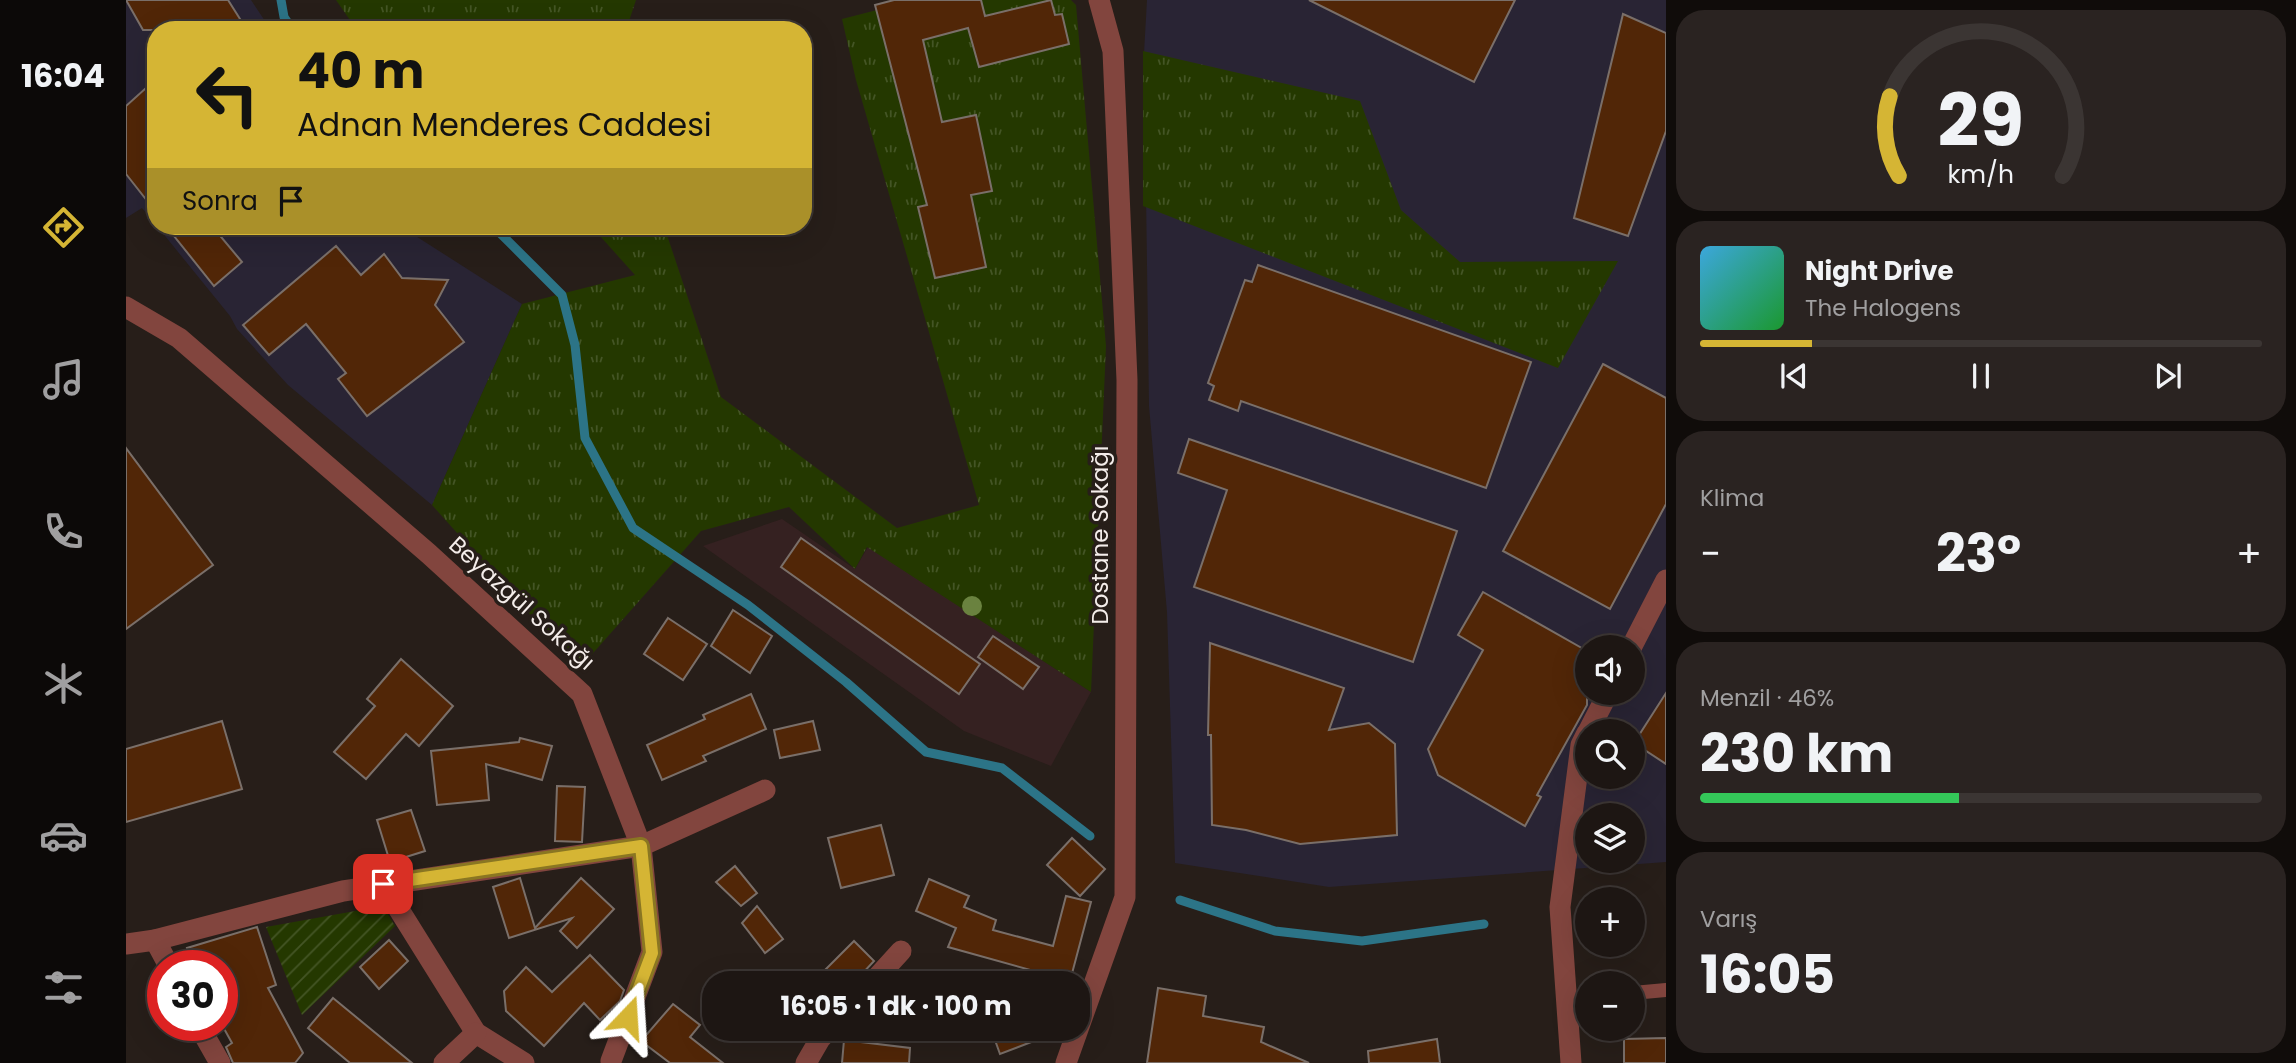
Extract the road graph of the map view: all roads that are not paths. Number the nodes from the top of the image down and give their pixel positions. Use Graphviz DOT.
graph roads {
  1 [pos="1099,0"];
  2 [pos="126,307"];
  3 [pos="1666,580"];
  4 [pos="1638,635"];
  5 [pos="1575,789"];
  6 [pos="765,790"];
  7 [pos="641,846"];
  8 [pos="383,884"];
  9 [pos="155,940"];
  10 [pos="126,944"];
  11 [pos="160,950"];
  12 [pos="901,951"];
  13 [pos="883,971"];
  14 [pos="1666,990"];
  15 [pos="1645,992"];
  16 [pos="476,1032"];
  17 [pos="208,1041"];
  18 [pos="818,1041"];
  19 [pos="611,1062"];
  20 [pos="220,1063"];
  21 [pos="444,1063"];
  22 [pos="524,1063"];
  23 [pos="806,1063"];
  24 [pos="1066,1063"];
  25 [pos="1571,1063"];
  1 -- 24 [label="street, Dostane Sokağı"];
  2 -- 7 [label="street, Beyazgül Sokağı"];
  3 -- 4 [label="street"];
  5 -- 25 [label="street"];
  6 -- 7 [label="street"];
  7 -- 8 [label="street"];
  7 -- 19 [label="street, Beyazgül Sokağı"];
  8 -- 9 [label="street"];
  8 -- 16 [label="street"];
  9 -- 10 [label="street"];
  9 -- 11 [label="street"];
  12 -- 13 [label="street"];
  14 -- 15 [label="lane"];
  16 -- 21 [label="street"];
  16 -- 22 [label="street"];
  17 -- 20 [label="street"];
  18 -- 23 [label="street"];
}
